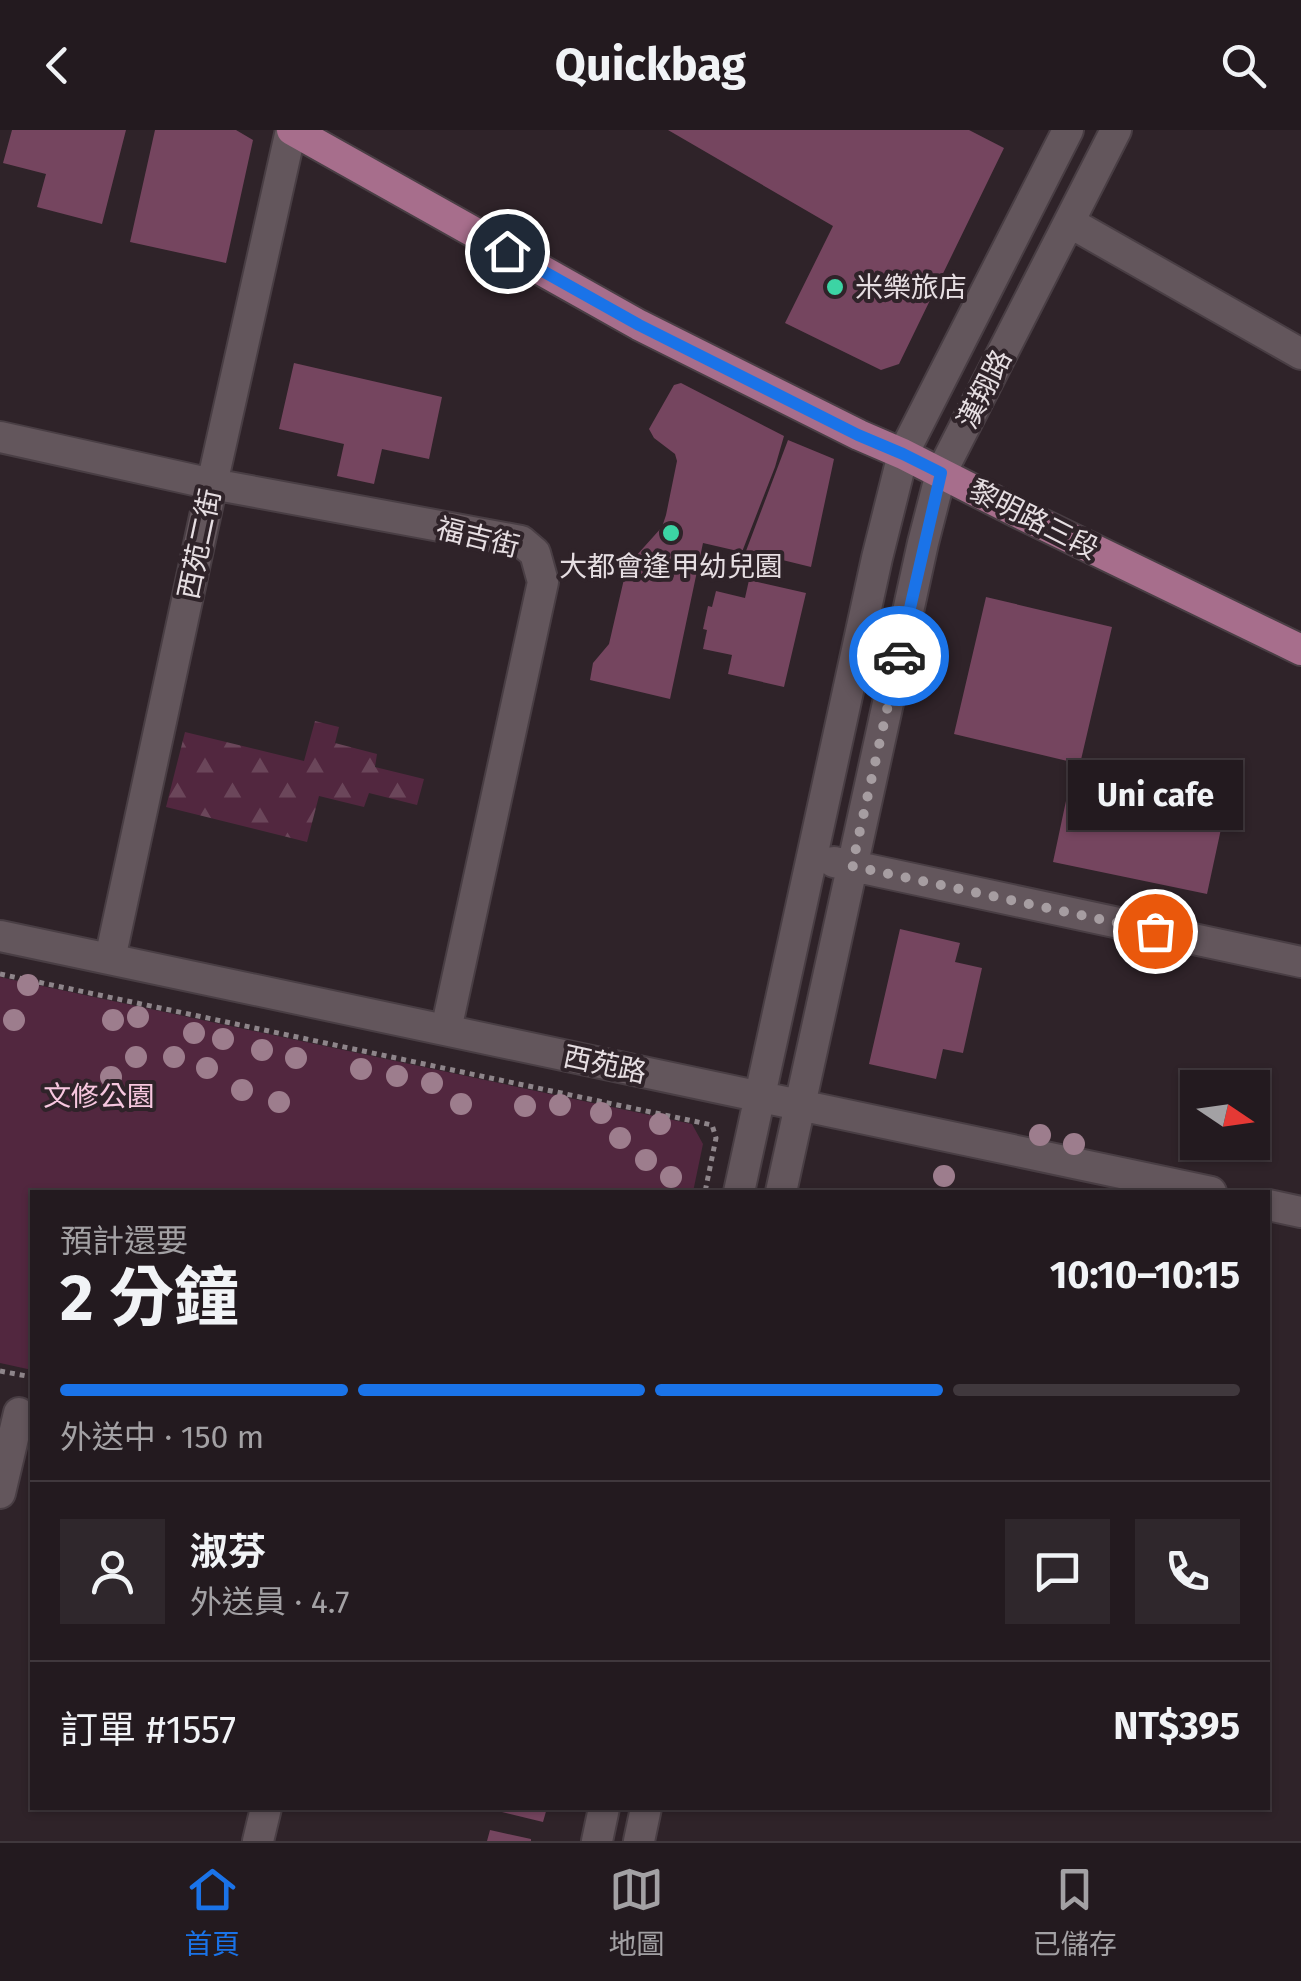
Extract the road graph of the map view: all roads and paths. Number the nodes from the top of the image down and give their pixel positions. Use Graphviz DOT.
graph roads {
  1 [pos="291,130"];
  2 [pos="1068,130"];
  3 [pos="1116,130"];
  4 [pos="1069,222"];
  5 [pos="1301,354"];
  6 [pos="0,436"];
  7 [pos="903,454"];
  8 [pos="941,473"];
  9 [pos="212,484"];
  10 [pos="1301,650"];
  11 [pos="812,857"];
  12 [pos="852,866"];
  13 [pos="0,936"];
  14 [pos="110,959"];
  15 [pos="1301,962"];
  16 [pos="0,974"];
  17 [pos="446,1030"];
  18 [pos="760,1097"];
  19 [pos="801,1106"];
  20 [pos="705,1190"];
  21 [pos="739,1190"];
  22 [pos="781,1190"];
  23 [pos="1201,1190"];
  24 [pos="1270,1204"];
  25 [pos="1301,1212"];
  26 [pos="0,1371"];
  27 [pos="30,1378"];
  28 [pos="17,1412"];
  29 [pos="0,1494"];
  30 [pos="266,1810"];
  31 [pos="604,1810"];
  32 [pos="646,1810"];
  33 [pos="258,1841"];
  34 [pos="597,1841"];
  35 [pos="639,1841"];
  1 -- 7 [label="main road, 黎明路三段"];
  1 -- 9 [label="street, 西苑二街"];
  2 -- 7 [label="street, 漢翔路"];
  3 -- 4 [label="street, 漢翔路"];
  4 -- 5 [label="street"];
  4 -- 8 [label="street, 漢翔路"];
  6 -- 9 [label="street, 福吉街"];
  7 -- 8 [label="main road, 黎明路三段"];
  7 -- 11 [label="street, 漢翔路"];
  8 -- 10 [label="main road, 黎明路三段"];
  8 -- 12 [label="street, 漢翔路"];
  9 -- 14 [label="street, 西苑二街"];
  9 -- 17 [label="street, 福吉街"];
  11 -- 12 [label="street"];
  11 -- 18 [label="street, 漢翔路"];
  12 -- 15 [label="street"];
  12 -- 19 [label="street, 漢翔路"];
  13 -- 14 [label="street, 西苑路"];
  14 -- 17 [label="street, 西苑路"];
  16 -- 20 [label="path"];
  17 -- 18 [label="street, 西苑路"];
  18 -- 19 [label="street, 西苑路"];
  18 -- 21 [label="street, 漢翔路"];
  19 -- 22 [label="street, 漢翔路"];
  19 -- 23 [label="street, 西苑路"];
  24 -- 25 [label="street"];
  26 -- 27 [label="path"];
  28 -- 29 [label="street"];
  30 -- 33 [label="street"];
  31 -- 34 [label="street"];
  32 -- 35 [label="street"];
}
